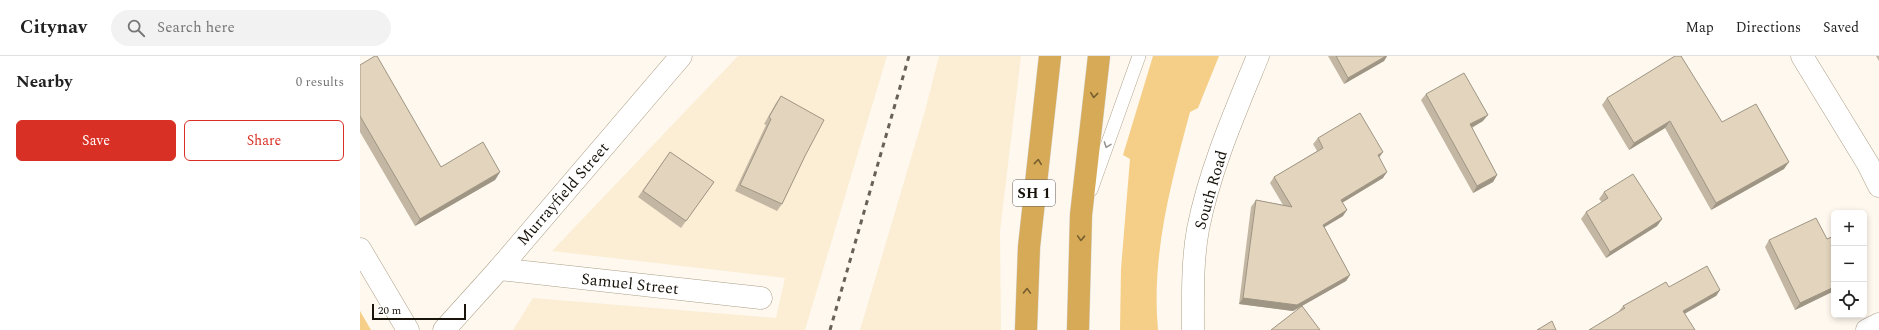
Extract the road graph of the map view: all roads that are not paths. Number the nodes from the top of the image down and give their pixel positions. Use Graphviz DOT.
graph roads {
  1 [pos="681,56"];
  2 [pos="1050,56"];
  3 [pos="1099,56"];
  4 [pos="1139,56"];
  5 [pos="1258,56"];
  6 [pos="1802,56"];
  7 [pos="1879,186"];
  8 [pos="1082,215"];
  9 [pos="360,249"];
  10 [pos="499,269"];
  11 [pos="760,298"];
  12 [pos="1879,324"];
  13 [pos="408,330"];
  14 [pos="444,330"];
  15 [pos="1026,330"];
  16 [pos="1078,330"];
  17 [pos="1193,330"];
  18 [pos="1867,330"];
  1 -- 10 [label="street, Murrayfield Street"];
  15 -- 2 [label="highway, SH 1, one-way"];
  3 -- 8 [label="highway, one-way"];
  4 -- 8 [label="lane, one-way"];
  5 -- 17 [label="street, South Road"];
  6 -- 7 [label="street"];
  8 -- 16 [label="highway, one-way"];
  9 -- 13 [label="street"];
  10 -- 11 [label="street, Samuel Street"];
  10 -- 14 [label="street, Murrayfield Street"];
  12 -- 18 [label="street"];
}
